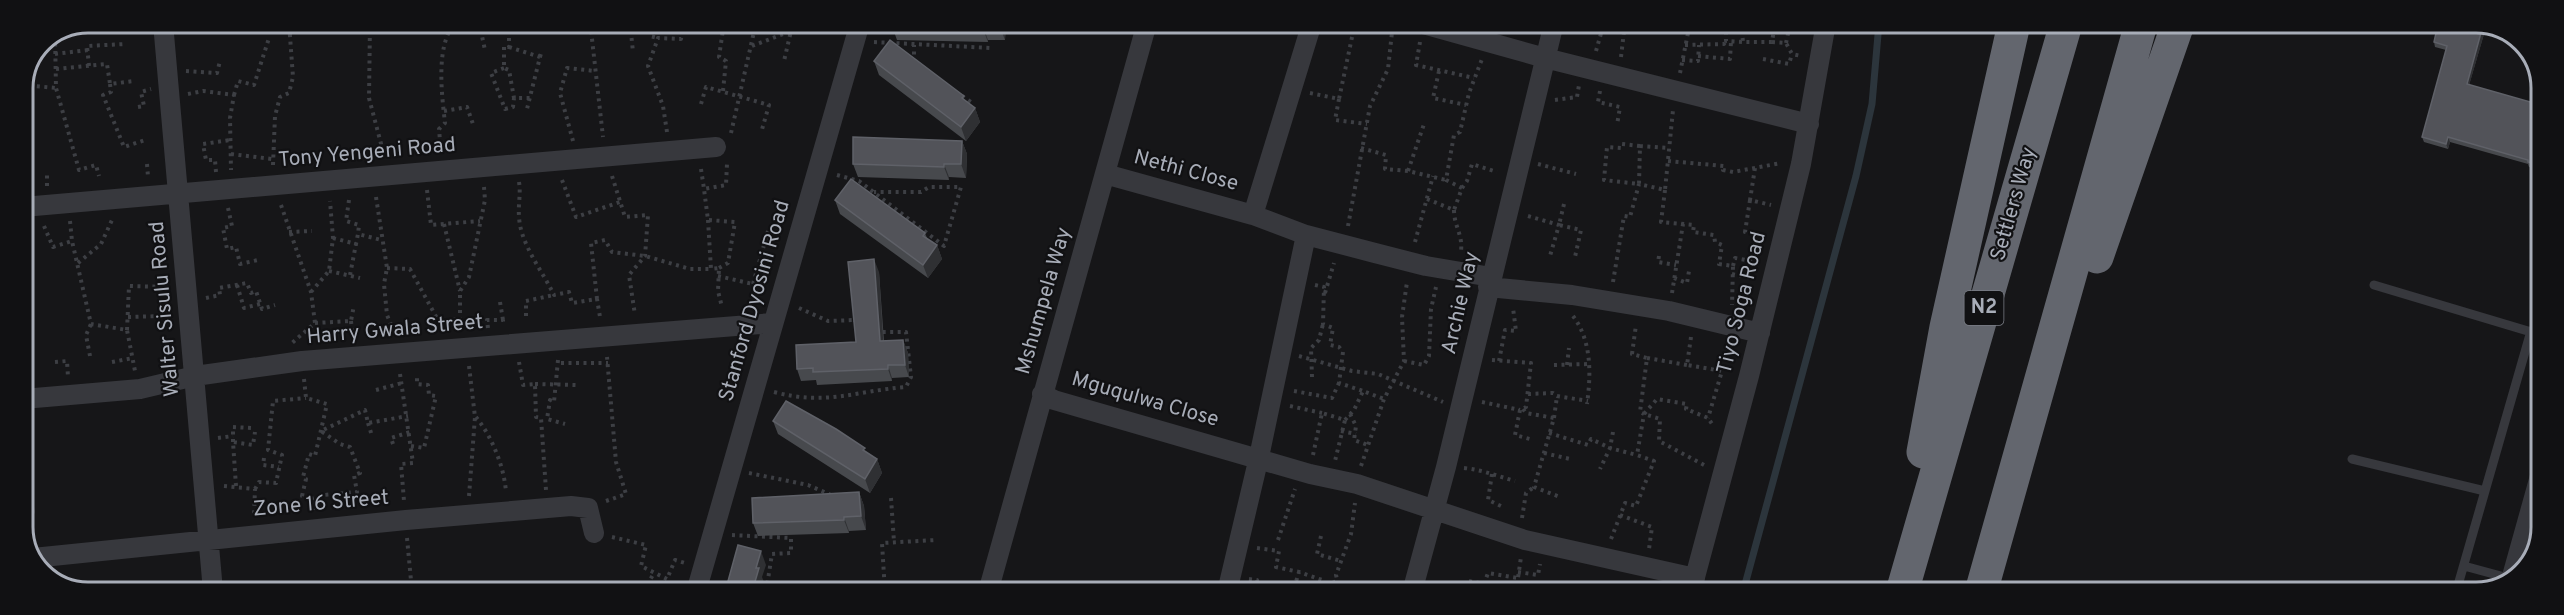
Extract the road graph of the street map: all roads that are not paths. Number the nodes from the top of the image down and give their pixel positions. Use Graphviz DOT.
graph roads {
  1 [pos="164,33"];
  2 [pos="857,33"];
  3 [pos="1144,33"];
  4 [pos="1309,33"];
  5 [pos="1455,33"];
  6 [pos="1551,33"];
  7 [pos="1825,33"];
  8 [pos="2012,33"];
  9 [pos="2063,33"];
  10 [pos="2139,33"];
  11 [pos="2175,33"];
  12 [pos="1545,58"];
  13 [pos="1809,124"];
  14 [pos="722,146"];
  15 [pos="1105,174"];
  16 [pos="178,194"];
  17 [pos="33,206"];
  18 [pos="1253,215"];
  19 [pos="1306,235"];
  20 [pos="1490,282"];
  21 [pos="2374,285"];
  22 [pos="773,323"];
  23 [pos="2530,332"];
  24 [pos="1760,333"];
  25 [pos="195,376"];
  26 [pos="1042,394"];
  27 [pos="33,398"];
  28 [pos="2028,431"];
  29 [pos="1259,457"];
  30 [pos="2352,459"];
  31 [pos="2485,491"];
  32 [pos="2531,508"];
  33 [pos="1435,511"];
  34 [pos="594,532"];
  35 [pos="209,540"];
  36 [pos="42,557"];
  37 [pos="2515,565"];
  38 [pos="2464,566"];
  39 [pos="2499,576"];
  40 [pos="212,582"];
  41 [pos="699,582"];
  42 [pos="991,582"];
  43 [pos="1229,582"];
  44 [pos="1415,582"];
  45 [pos="1686,582"];
  46 [pos="1694,582"];
  47 [pos="1902,582"];
  48 [pos="1903,582"];
  49 [pos="1984,582"];
  50 [pos="2459,582"];
  1 -- 16 [label="street, Walter Sisulu Road"];
  2 -- 22 [label="street, Stanford Dyosini Road"];
  3 -- 15 [label="street, Mshumpela Way"];
  4 -- 18 [label="street"];
  5 -- 12 [label="street"];
  6 -- 12 [label="street, Archie Way"];
  7 -- 13 [label="street, Tiyo Soga Road"];
  8 -- 47 [label="highway"];
  9 -- 48 [label="highway, Settlers Way / N2"];
  10 -- 28 [label="highway"];
  11 -- 28 [label="highway"];
  12 -- 13 [label="street"];
  12 -- 20 [label="street, Archie Way"];
  13 -- 24 [label="street, Tiyo Soga Road"];
  14 -- 16 [label="street, Tony Yengeni Road"];
  15 -- 18 [label="street, Nethi Close"];
  15 -- 26 [label="street, Mshumpela Way"];
  16 -- 17 [label="street, Tony Yengeni Road"];
  16 -- 25 [label="street, Walter Sisulu Road"];
  18 -- 19 [label="street, Nethi Close"];
  19 -- 20 [label="street, Nethi Close"];
  19 -- 29 [label="street"];
  20 -- 24 [label="street, Nethi Close"];
  20 -- 33 [label="street, Archie Way"];
  21 -- 23 [label="lane"];
  22 -- 25 [label="street, Harry Gwala Street"];
  22 -- 41 [label="street, Stanford Dyosini Road"];
  23 -- 31 [label="lane"];
  24 -- 46 [label="street, Tiyo Soga Road"];
  25 -- 27 [label="street, Harry Gwala Street"];
  25 -- 35 [label="street, Walter Sisulu Road"];
  26 -- 29 [label="street, Mguqulwa Close"];
  26 -- 42 [label="street, Mshumpela Way"];
  28 -- 49 [label="highway"];
  29 -- 33 [label="street, Mguqulwa Close"];
  29 -- 43 [label="street"];
  30 -- 31 [label="lane"];
  31 -- 38 [label="lane"];
  32 -- 37 [label="street"];
  33 -- 44 [label="street, Archie Way"];
  33 -- 45 [label="street, Mguqulwa Close"];
  34 -- 35 [label="street, Zone 16 Street"];
  35 -- 36 [label="street, Zone 16 Street"];
  35 -- 40 [label="street, Walter Sisulu Road"];
  38 -- 39 [label="lane"];
  38 -- 50 [label="lane"];
}
